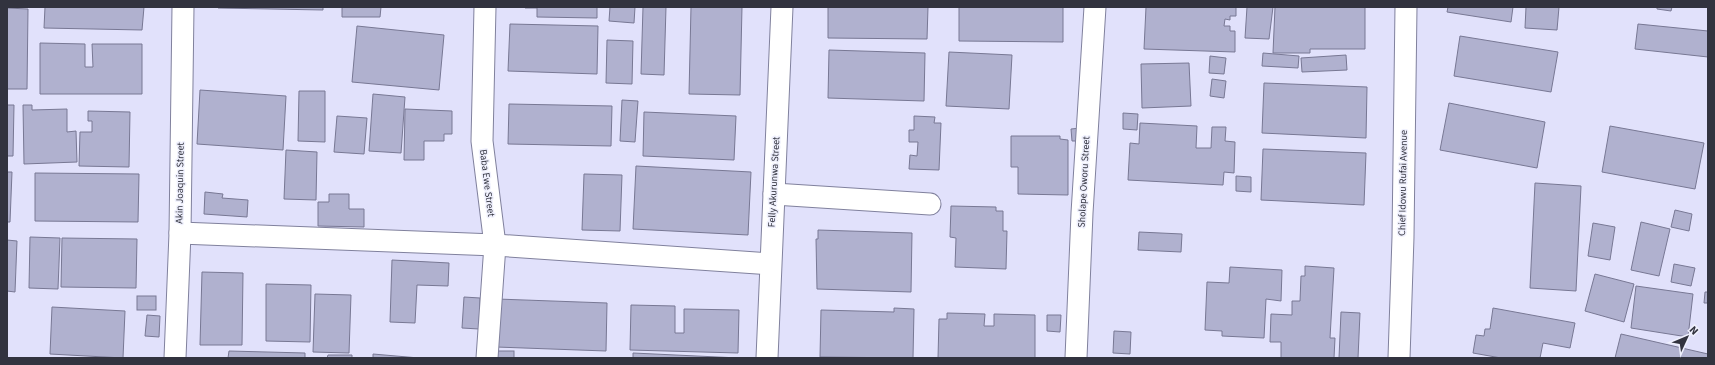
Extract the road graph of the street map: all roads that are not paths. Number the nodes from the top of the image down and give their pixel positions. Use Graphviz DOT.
graph roads {
  1 [pos="183,7"];
  2 [pos="485,7"];
  3 [pos="782,7"];
  4 [pos="1095,7"];
  5 [pos="1406,7"];
  6 [pos="774,194"];
  7 [pos="930,204"];
  8 [pos="180,233"];
  9 [pos="495,245"];
  10 [pos="770,264"];
  11 [pos="175,358"];
  12 [pos="487,358"];
  13 [pos="767,358"];
  14 [pos="1076,358"];
  15 [pos="1399,358"];
  1 -- 8 [label="street, Akin Joaquin Street"];
  2 -- 9 [label="street, Baba Ewe Street"];
  3 -- 6 [label="street, Felly Akurunwa Street"];
  4 -- 14 [label="street, Sholape Oworu Street"];
  5 -- 15 [label="street, Chief Idowu Rufai Avenue"];
  6 -- 7 [label="street"];
  6 -- 10 [label="street, Felly Akurunwa Street"];
  8 -- 9 [label="street"];
  8 -- 11 [label="street, Akin Joaquin Street"];
  9 -- 10 [label="street"];
  9 -- 12 [label="street, Baba Ewe Street"];
  10 -- 13 [label="street, Felly Akurunwa Street"];
}
